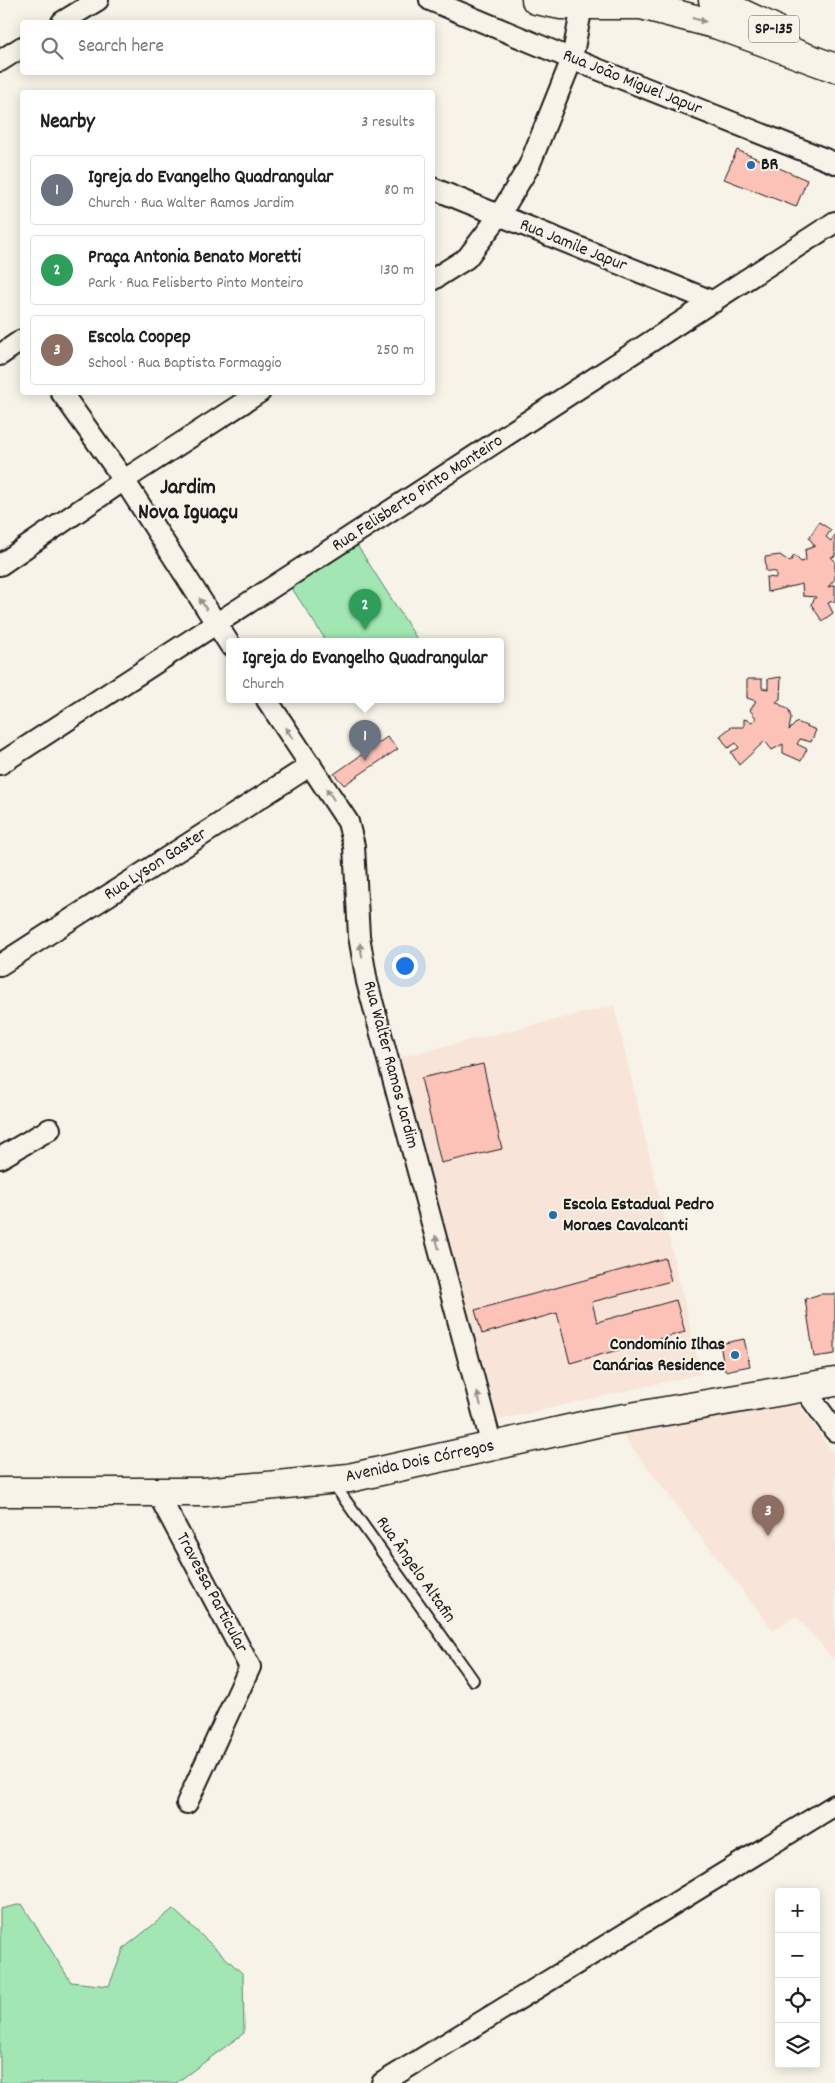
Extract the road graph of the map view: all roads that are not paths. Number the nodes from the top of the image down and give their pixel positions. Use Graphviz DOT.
graph roads {
  1 [pos="98,0"];
  2 [pos="430,0"];
  3 [pos="536,0"];
  4 [pos="713,0"];
  5 [pos="587,3"];
  6 [pos="65,20"];
  7 [pos="20,48"];
  8 [pos="835,58"];
  9 [pos="572,59"];
  10 [pos="0,61"];
  11 [pos="835,68"];
  12 [pos="835,164"];
  13 [pos="435,189"];
  14 [pos="499,216"];
  15 [pos="835,222"];
  16 [pos="435,278"];
  17 [pos="714,302"];
  18 [pos="20,341"];
  19 [pos="0,355"];
  20 [pos="63,395"];
  21 [pos="255,395"];
  22 [pos="124,480"];
  23 [pos="0,565"];
  24 [pos="216,624"];
  25 [pos="226,639"];
  26 [pos="269,703"];
  27 [pos="0,764"];
  28 [pos="311,766"];
  29 [pos="0,965"];
  30 [pos="50,1130"];
  31 [pos="0,1158"];
  32 [pos="835,1382"];
  33 [pos="803,1387"];
  34 [pos="835,1431"];
  35 [pos="492,1446"];
  36 [pos="331,1480"];
  37 [pos="0,1492"];
  38 [pos="158,1492"];
  39 [pos="473,1680"];
  40 [pos="187,1803"];
  41 [pos="835,1805"];
  42 [pos="382,2083"];
  1 -- 6 [label="street"];
  2 -- 9 [label="street, Rua João Miguel Japur"];
  3 -- 5 [label="street, SP-135"];
  4 -- 8 [label="street, SP-135"];
  5 -- 9 [label="street"];
  5 -- 11 [label="street, SP-135, one-way"];
  7 -- 10 [label="street"];
  9 -- 12 [label="street, Rua João Miguel Japur"];
  9 -- 14 [label="street"];
  13 -- 14 [label="street, Rua Jamile Japur"];
  14 -- 16 [label="street"];
  14 -- 17 [label="street, Rua Jamile Japur"];
  15 -- 17 [label="street, Rua Felisberto Pinto Monteiro"];
  17 -- 24 [label="street, Rua Felisberto Pinto Monteiro"];
  18 -- 19 [label="street"];
  20 -- 22 [label="street"];
  21 -- 22 [label="street"];
  22 -- 23 [label="street"];
  24 -- 22 [label="street, one-way"];
  24 -- 25 [label="street"];
  24 -- 27 [label="street, Rua Felisberto Pinto Monteiro"];
  28 -- 26 [label="street, Rua Walter Ramos Jardim, one-way"];
  28 -- 29 [label="street, Rua Lyson Gaster"];
  35 -- 28 [label="street, Rua Walter Ramos Jardim, one-way"];
  30 -- 31 [label="street"];
  32 -- 33 [label="street, Avenida Dois Córregos"];
  33 -- 34 [label="street"];
  33 -- 35 [label="street, Avenida Dois Córregos"];
  35 -- 36 [label="street, Avenida Dois Córregos"];
  36 -- 38 [label="street, Avenida Dois Córregos"];
  36 -- 39 [label="lane, Rua Ângelo Altafin"];
  37 -- 38 [label="street, Avenida Dois Córregos"];
  38 -- 40 [label="street, Travessa Particular"];
  41 -- 42 [label="street"];
}
